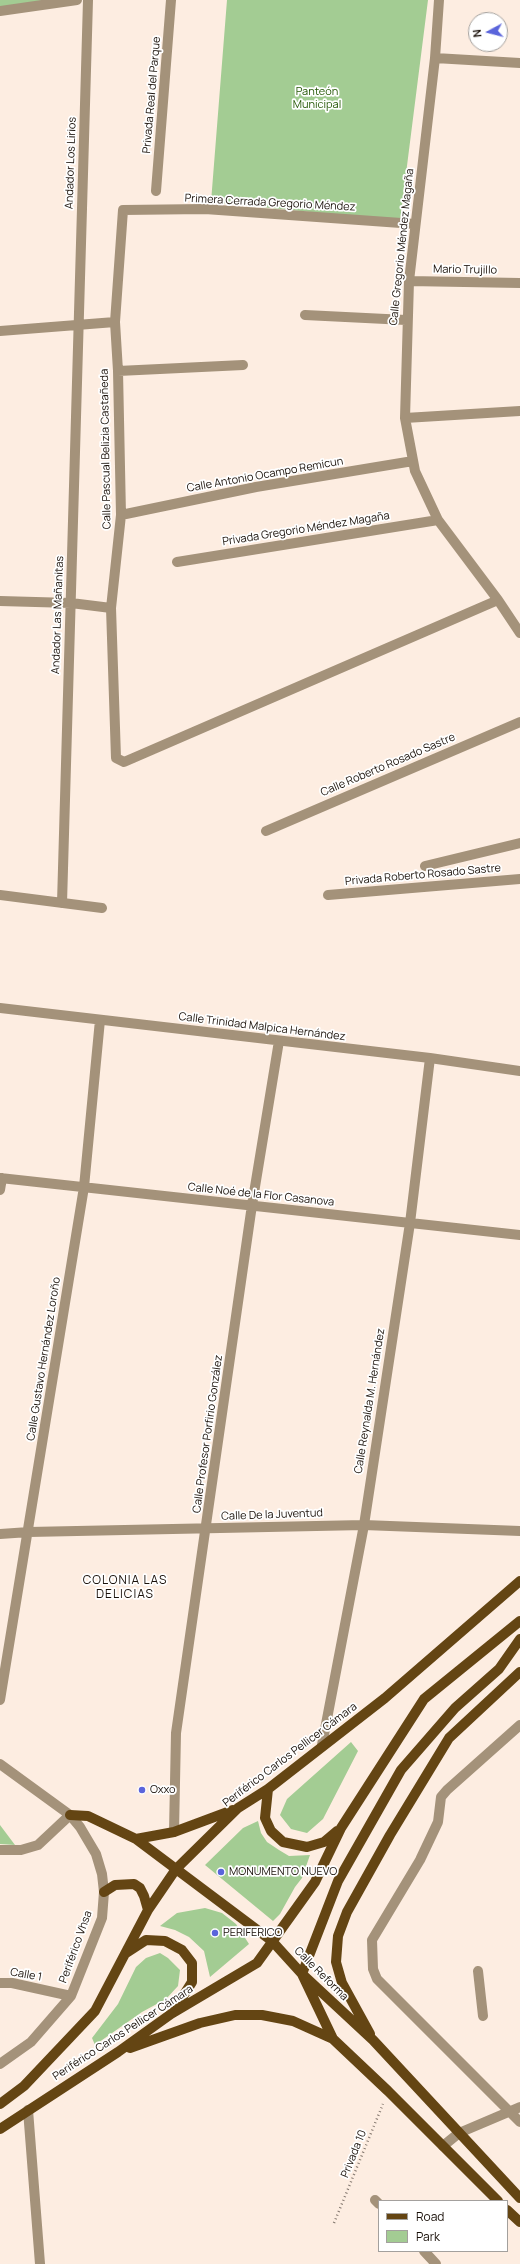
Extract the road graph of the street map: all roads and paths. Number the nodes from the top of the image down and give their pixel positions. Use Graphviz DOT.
graph roads {
  1 [pos="77,0"];
  2 [pos="88,0"];
  3 [pos="171,0"];
  4 [pos="439,0"];
  5 [pos="0,12"];
  6 [pos="435,58"];
  7 [pos="520,63"];
  8 [pos="156,192"];
  9 [pos="123,210"];
  10 [pos="415,224"];
  11 [pos="409,281"];
  12 [pos="520,283"];
  13 [pos="305,314"];
  14 [pos="406,320"];
  15 [pos="115,322"];
  16 [pos="78,326"];
  17 [pos="0,331"];
  18 [pos="243,365"];
  19 [pos="118,371"];
  20 [pos="520,411"];
  21 [pos="405,418"];
  22 [pos="412,461"];
  23 [pos="121,515"];
  24 [pos="438,520"];
  25 [pos="176,562"];
  26 [pos="498,600"];
  27 [pos="0,601"];
  28 [pos="70,603"];
  29 [pos="111,608"];
  30 [pos="520,633"];
  31 [pos="520,722"];
  32 [pos="266,831"];
  33 [pos="520,843"];
  34 [pos="425,866"];
  35 [pos="520,879"];
  36 [pos="0,895"];
  37 [pos="328,895"];
  38 [pos="62,903"];
  39 [pos="102,908"];
  40 [pos="0,1008"];
  41 [pos="100,1020"];
  42 [pos="279,1041"];
  43 [pos="430,1058"];
  44 [pos="520,1071"];
  45 [pos="1,1178"];
  46 [pos="84,1187"];
  47 [pos="0,1190"];
  48 [pos="252,1205"];
  49 [pos="410,1223"];
  50 [pos="520,1235"];
  51 [pos="364,1525"];
  52 [pos="206,1530"];
  53 [pos="520,1531"];
  54 [pos="29,1532"];
  55 [pos="0,1534"];
  56 [pos="520,1581"];
  57 [pos="520,1621"];
  58 [pos="520,1639"];
  59 [pos="520,1672"];
  60 [pos="0,1700"];
  61 [pos="520,1725"];
  62 [pos="322,1745"];
  63 [pos="0,1764"];
  64 [pos="268,1789"];
  65 [pos="238,1808"];
  66 [pos="70,1815"];
  67 [pos="341,1828"];
  68 [pos="174,1832"];
  69 [pos="136,1839"];
  70 [pos="0,1850"];
  71 [pos="176,1869"];
  72 [pos="104,1892"];
  73 [pos="148,1910"];
  74 [pos="272,1941"];
  75 [pos="126,1954"];
  76 [pos="478,1970"];
  77 [pos="302,1974"];
  78 [pos="0,1983"];
  79 [pos="71,1996"];
  80 [pos="171,2014"];
  81 [pos="483,2016"];
  82 [pos="333,2039"];
  83 [pos="373,2040"];
  84 [pos="118,2052"];
  85 [pos="0,2064"];
  86 [pos="388,2091"];
  87 [pos="0,2104"];
  88 [pos="515,2109"];
  89 [pos="28,2110"];
  90 [pos="520,2122"];
  91 [pos="0,2129"];
  92 [pos="459,2133"];
  93 [pos="443,2146"];
  94 [pos="520,2198"];
  95 [pos="497,2200"];
  96 [pos="508,2211"];
  97 [pos="520,2222"];
  98 [pos="334,2223"];
  99 [pos="425,2252"];
  100 [pos="40,2264"];
  101 [pos="436,2264"];
  1 -- 5 [label="street"];
  2 -- 16 [label="street, Andador Los Lirios"];
  3 -- 8 [label="street, Privada Real del Parque"];
  4 -- 6 [label="street, Calle Gregorio Méndez Magaña"];
  6 -- 7 [label="street"];
  6 -- 10 [label="street, Calle Gregorio Méndez Magaña"];
  9 -- 10 [label="street, Primera Cerrada Gregorio Méndez"];
  9 -- 15 [label="street, Calle Pascual Belizia Castañeda"];
  10 -- 11 [label="street, Calle Gregorio Méndez Magaña"];
  11 -- 12 [label="street, Mario Trujillo"];
  11 -- 14 [label="street, Calle Gregorio Méndez Magaña"];
  13 -- 14 [label="street"];
  14 -- 21 [label="street, Calle Gregorio Méndez Magaña"];
  15 -- 16 [label="street"];
  15 -- 19 [label="street, Calle Pascual Belizia Castañeda"];
  16 -- 17 [label="street"];
  16 -- 28 [label="street, Andador Las Mañanitas"];
  18 -- 19 [label="street"];
  19 -- 23 [label="street, Calle Pascual Belizia Castañeda"];
  20 -- 21 [label="street"];
  21 -- 22 [label="street, Calle Gregorio Méndez Magaña"];
  22 -- 23 [label="street, Calle Antonio Ocampo Remicun"];
  22 -- 24 [label="street, Calle Gregorio Méndez Magaña"];
  23 -- 29 [label="street, Calle Pascual Belizia Castañeda"];
  24 -- 25 [label="street, Privada Gregorio Méndez Magaña"];
  24 -- 26 [label="street, Calle Gregorio Méndez Magaña"];
  26 -- 29 [label="street, Calle Pascual Belizia Castañeda"];
  26 -- 30 [label="street, Calle Gregorio Méndez Magaña"];
  27 -- 28 [label="street"];
  28 -- 29 [label="street"];
  28 -- 38 [label="street, Andador Las Mañanitas"];
  31 -- 32 [label="street, Calle Roberto Rosado Sastre"];
  33 -- 34 [label="street"];
  35 -- 37 [label="street, Privada Roberto Rosado Sastre"];
  36 -- 38 [label="street"];
  38 -- 39 [label="street"];
  40 -- 41 [label="street, Calle Trinidad Malpica Hernández"];
  41 -- 42 [label="street, Calle Trinidad Malpica Hernández"];
  41 -- 46 [label="street, Calle Gustavo Hernández Loroño"];
  42 -- 43 [label="street, Calle Trinidad Malpica Hernández"];
  42 -- 48 [label="street, Calle Profesor Porfirio González"];
  43 -- 44 [label="street, Calle Trinidad Malpica Hernández"];
  43 -- 49 [label="street, Calle Reynalda M. Hernández"];
  45 -- 46 [label="street, Calle Noé de la Flor Casanova"];
  45 -- 47 [label="street"];
  46 -- 48 [label="street, Calle Noé de la Flor Casanova"];
  46 -- 54 [label="street, Calle Gustavo Hernández Loroño"];
  48 -- 49 [label="street, Calle Noé de la Flor Casanova"];
  48 -- 52 [label="street, Calle Profesor Porfirio González"];
  49 -- 50 [label="street, Calle Noé de la Flor Casanova"];
  49 -- 51 [label="street, Calle Reynalda M. Hernández"];
  51 -- 52 [label="street, Calle De la Juventud"];
  51 -- 53 [label="street, Calle De la Juventud"];
  51 -- 62 [label="street, Calle Reynalda M. Hernández"];
  52 -- 54 [label="street, Calle De la Juventud"];
  52 -- 68 [label="street, Calle Profesor Porfirio González"];
  54 -- 55 [label="street, Calle De la Juventud"];
  54 -- 60 [label="street, Calle Gustavo Hernández Loroño"];
  56 -- 62 [label="main road, Periférico Carlos Pellicer Cámara"];
  57 -- 67 [label="main road, Periférico Carlos Pellicer Cámara"];
  58 -- 77 [label="main road"];
  59 -- 83 [label="main road"];
  61 -- 88 [label="street"];
  62 -- 64 [label="main road, Periférico Carlos Pellicer Cámara"];
  63 -- 66 [label="street, Periférico Vhsa"];
  64 -- 65 [label="main road, Periférico Carlos Pellicer Cámara"];
  64 -- 67 [label="main road"];
  65 -- 68 [label="main road"];
  65 -- 71 [label="main road, Periférico Carlos Pellicer Cámara"];
  66 -- 69 [label="main road, Calle Reforma"];
  66 -- 70 [label="street"];
  66 -- 72 [label="street, Periférico Vhsa"];
  67 -- 74 [label="main road, Periférico Carlos Pellicer Cámara"];
  68 -- 69 [label="main road"];
  69 -- 71 [label="main road, Calle Reforma"];
  71 -- 73 [label="main road, Periférico Carlos Pellicer Cámara"];
  71 -- 74 [label="main road, Calle Reforma"];
  72 -- 73 [label="main road"];
  72 -- 79 [label="street, Periférico Vhsa"];
  73 -- 75 [label="main road, Periférico Carlos Pellicer Cámara"];
  74 -- 77 [label="main road, Calle Reforma"];
  74 -- 80 [label="main road, Periférico Carlos Pellicer Cámara"];
  75 -- 80 [label="main road"];
  75 -- 87 [label="main road, Periférico Carlos Pellicer Cámara"];
  76 -- 81 [label="street"];
  77 -- 82 [label="main road"];
  77 -- 83 [label="main road, Calle Reforma"];
  78 -- 79 [label="street, Calle 1"];
  79 -- 85 [label="street, Periférico Vhsa"];
  80 -- 84 [label="main road, Periférico Carlos Pellicer Cámara"];
  82 -- 84 [label="main road"];
  82 -- 86 [label="main road"];
  83 -- 92 [label="main road, Calle Reforma"];
  84 -- 89 [label="main road, Periférico Carlos Pellicer Cámara"];
  86 -- 93 [label="main road"];
  86 -- 98 [label="path, Privada 10"];
  88 -- 90 [label="street"];
  88 -- 92 [label="street"];
  89 -- 91 [label="main road, Periférico Carlos Pellicer Cámara"];
  89 -- 100 [label="street"];
  92 -- 93 [label="street"];
  92 -- 94 [label="main road, Calle Reforma"];
  93 -- 95 [label="main road"];
  96 -- 97 [label="main road"];
  99 -- 101 [label="street"];
}
